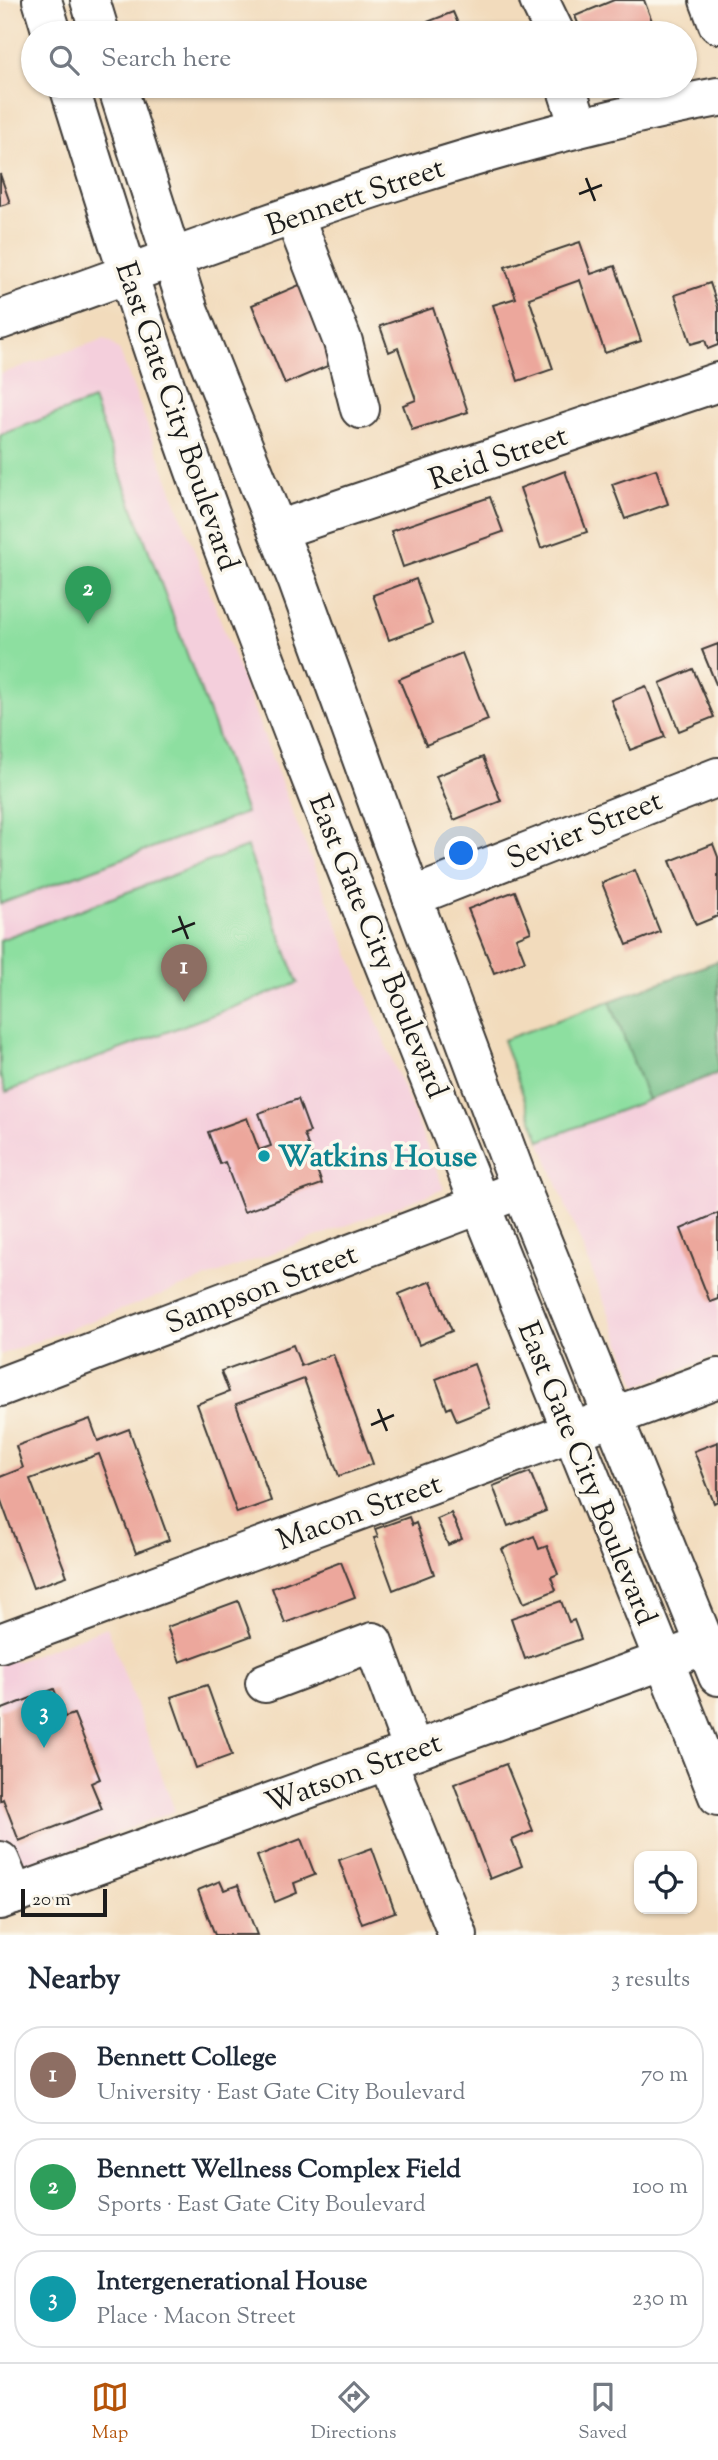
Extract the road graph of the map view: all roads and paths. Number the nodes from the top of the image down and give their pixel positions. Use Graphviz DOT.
graph roads {
  1 [pos="42,0"];
  2 [pos="90,0"];
  3 [pos="539,0"];
  4 [pos="709,0"];
  5 [pos="48,21"];
  6 [pos="96,21"];
  7 [pos="549,21"];
  8 [pos="718,24"];
  9 [pos="718,97"];
  10 [pos="73,98"];
  11 [pos="121,98"];
  12 [pos="570,98"];
  13 [pos="579,127"];
  14 [pos="294,216"];
  15 [pos="172,259"];
  16 [pos="128,274"];
  17 [pos="0,320"];
  18 [pos="718,382"];
  19 [pos="360,410"];
  20 [pos="278,530"];
  21 [pos="718,777"];
  22 [pos="412,897"];
  23 [pos="522,1189"];
  24 [pos="481,1205"];
  25 [pos="718,1378"];
  26 [pos="0,1387"];
  27 [pos="613,1417"];
  28 [pos="571,1433"];
  29 [pos="0,1643"];
  30 [pos="664,1660"];
  31 [pos="712,1660"];
  32 [pos="265,1683"];
  33 [pos="400,1755"];
  34 [pos="718,1796"];
  35 [pos="5,1885"];
  36 [pos="458,1935"];
  1 -- 5 [label="street"];
  2 -- 6 [label="street"];
  3 -- 7 [label="street"];
  4 -- 8 [label="street"];
  9 -- 13 [label="street, Bennett Street"];
  10 -- 16 [label="street, East Gate City Boulevard"];
  11 -- 15 [label="street, East Gate City Boulevard"];
  12 -- 13 [label="street"];
  13 -- 14 [label="street, Bennett Street"];
  14 -- 15 [label="street, Bennett Street"];
  14 -- 19 [label="street"];
  15 -- 16 [label="street, Bennett Street"];
  15 -- 20 [label="street, East Gate City Boulevard"];
  16 -- 17 [label="street, Bennett Street"];
  16 -- 24 [label="street, East Gate City Boulevard"];
  18 -- 20 [label="street, Reid Street"];
  20 -- 22 [label="street, East Gate City Boulevard"];
  21 -- 22 [label="street, Sevier Street"];
  22 -- 23 [label="street, East Gate City Boulevard"];
  23 -- 24 [label="street, Sampson Street"];
  23 -- 27 [label="street, East Gate City Boulevard"];
  24 -- 26 [label="street, Sampson Street"];
  24 -- 28 [label="street, East Gate City Boulevard"];
  25 -- 27 [label="street, Macon Street"];
  27 -- 28 [label="street, Macon Street"];
  27 -- 31 [label="street, East Gate City Boulevard"];
  28 -- 29 [label="street, Macon Street"];
  28 -- 30 [label="street, East Gate City Boulevard"];
  30 -- 31 [label="street, Watson Street"];
  30 -- 33 [label="street, Watson Street"];
  30 -- 34 [label="street, East Gate City Boulevard"];
  32 -- 33 [label="street"];
  33 -- 35 [label="street, Watson Street"];
  33 -- 36 [label="street"];
}
